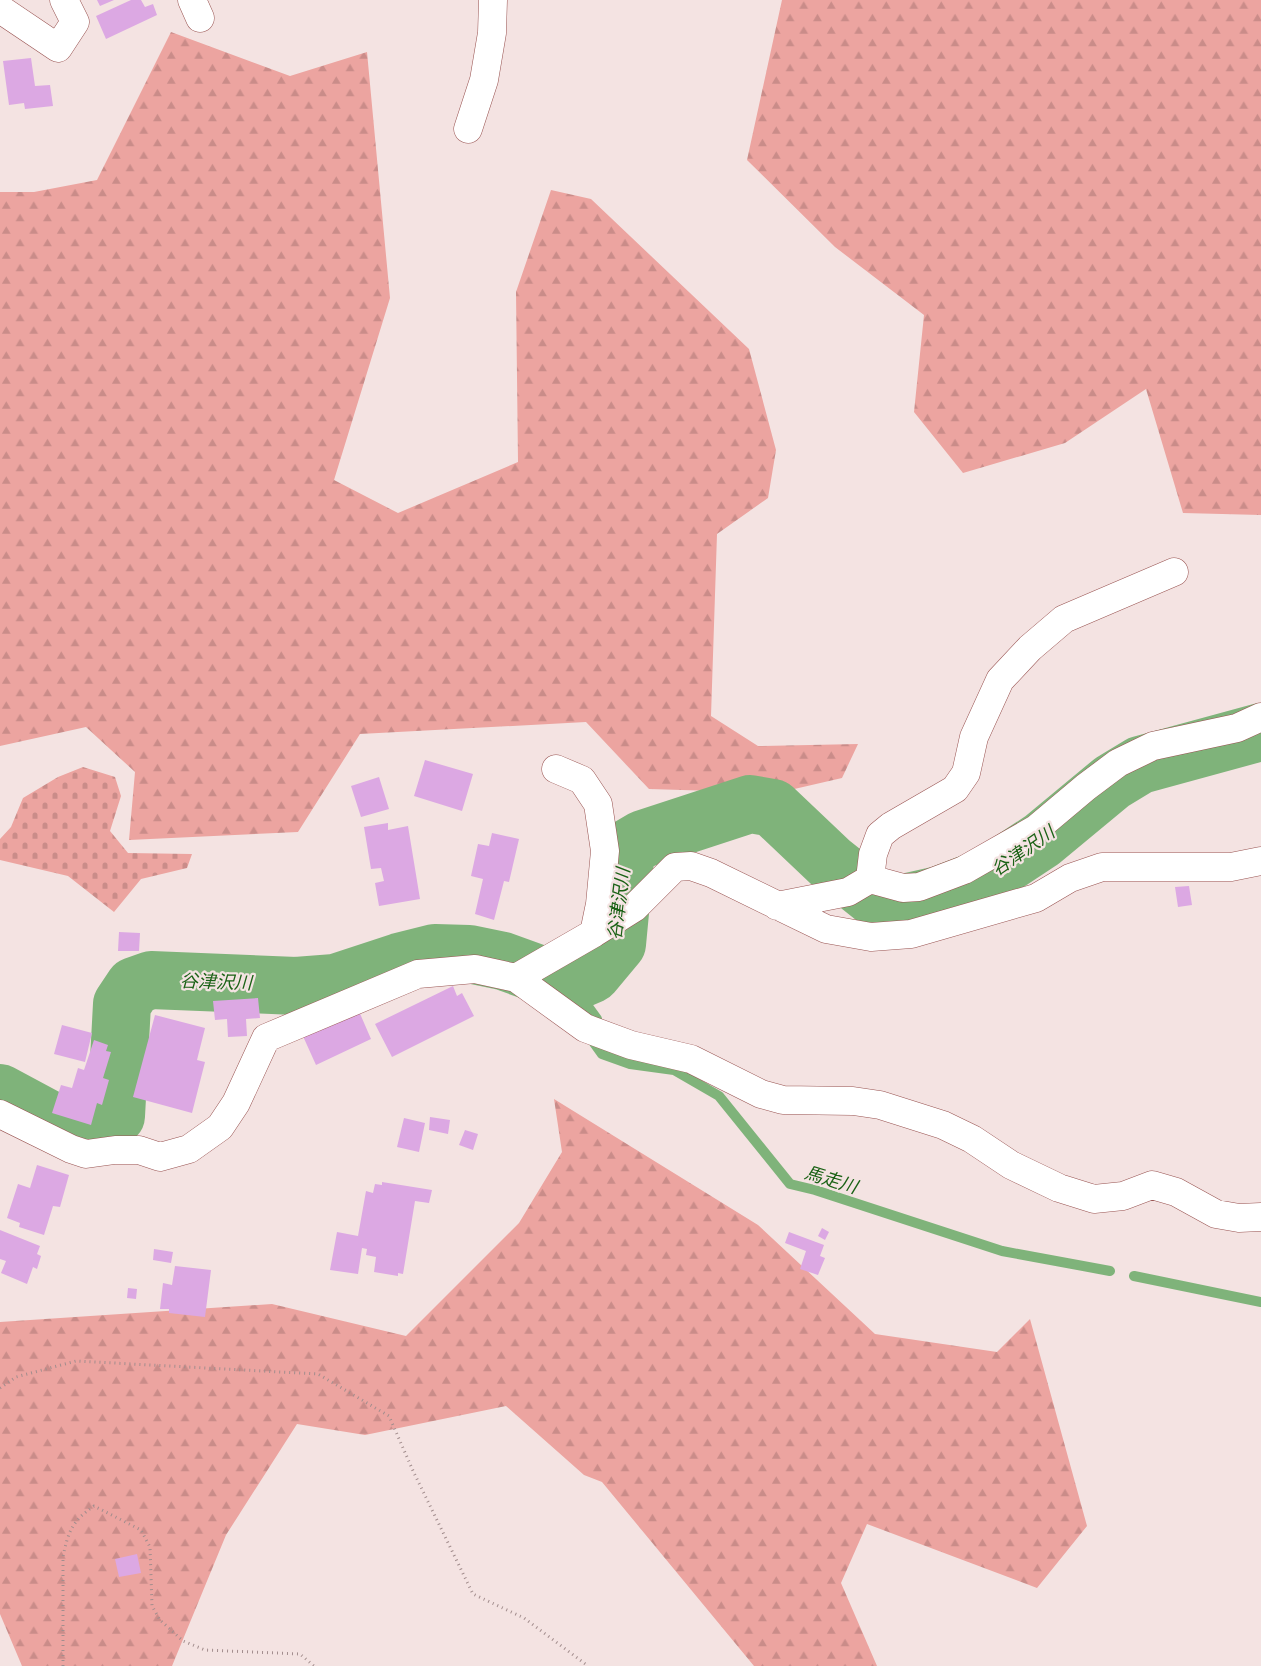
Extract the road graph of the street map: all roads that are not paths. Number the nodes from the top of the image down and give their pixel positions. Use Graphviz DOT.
graph roads {
  1 [pos="64,0"];
  2 [pos="493,0"];
  3 [pos="0,9"];
  4 [pos="468,129"];
  5 [pos="1174,572"];
  6 [pos="1261,717"];
  7 [pos="556,769"];
  8 [pos="1261,861"];
  9 [pos="870,879"];
  10 [pos="777,906"];
  11 [pos="594,933"];
  12 [pos="516,978"];
  13 [pos="0,1114"];
  14 [pos="1261,1217"];
  1 -- 3 [label="street"];
  2 -- 4 [label="street"];
  5 -- 9 [label="street"];
  6 -- 9 [label="street"];
  7 -- 11 [label="street"];
  8 -- 10 [label="street"];
  9 -- 10 [label="street"];
  10 -- 11 [label="street"];
  11 -- 12 [label="street"];
  12 -- 13 [label="street"];
  12 -- 14 [label="street"];
}
